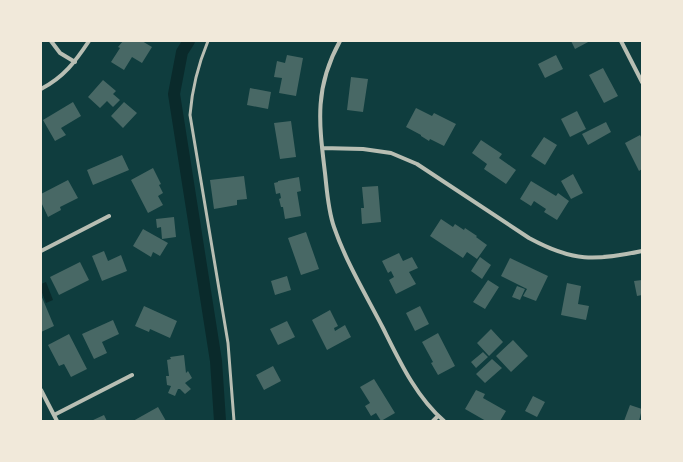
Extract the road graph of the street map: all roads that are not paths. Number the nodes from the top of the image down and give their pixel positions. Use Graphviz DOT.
graph roads {
  1 [pos="51,41"];
  2 [pos="89,41"];
  3 [pos="208,41"];
  4 [pos="340,41"];
  5 [pos="621,41"];
  6 [pos="75,62"];
  7 [pos="642,82"];
  8 [pos="41,89"];
  9 [pos="322,148"];
  10 [pos="110,216"];
  11 [pos="41,251"];
  12 [pos="642,251"];
  13 [pos="132,375"];
  14 [pos="41,390"];
  15 [pos="54,415"];
  16 [pos="438,416"];
  17 [pos="57,421"];
  18 [pos="234,421"];
  19 [pos="432,421"];
  20 [pos="444,421"];
  1 -- 6 [label="street"];
  2 -- 6 [label="street"];
  3 -- 18 [label="lane"];
  4 -- 9 [label="street"];
  5 -- 7 [label="street"];
  6 -- 8 [label="street"];
  9 -- 12 [label="street"];
  9 -- 16 [label="street"];
  10 -- 11 [label="street"];
  13 -- 15 [label="street"];
  14 -- 15 [label="street"];
  15 -- 17 [label="street"];
  16 -- 19 [label="street"];
  16 -- 20 [label="street"];
}
